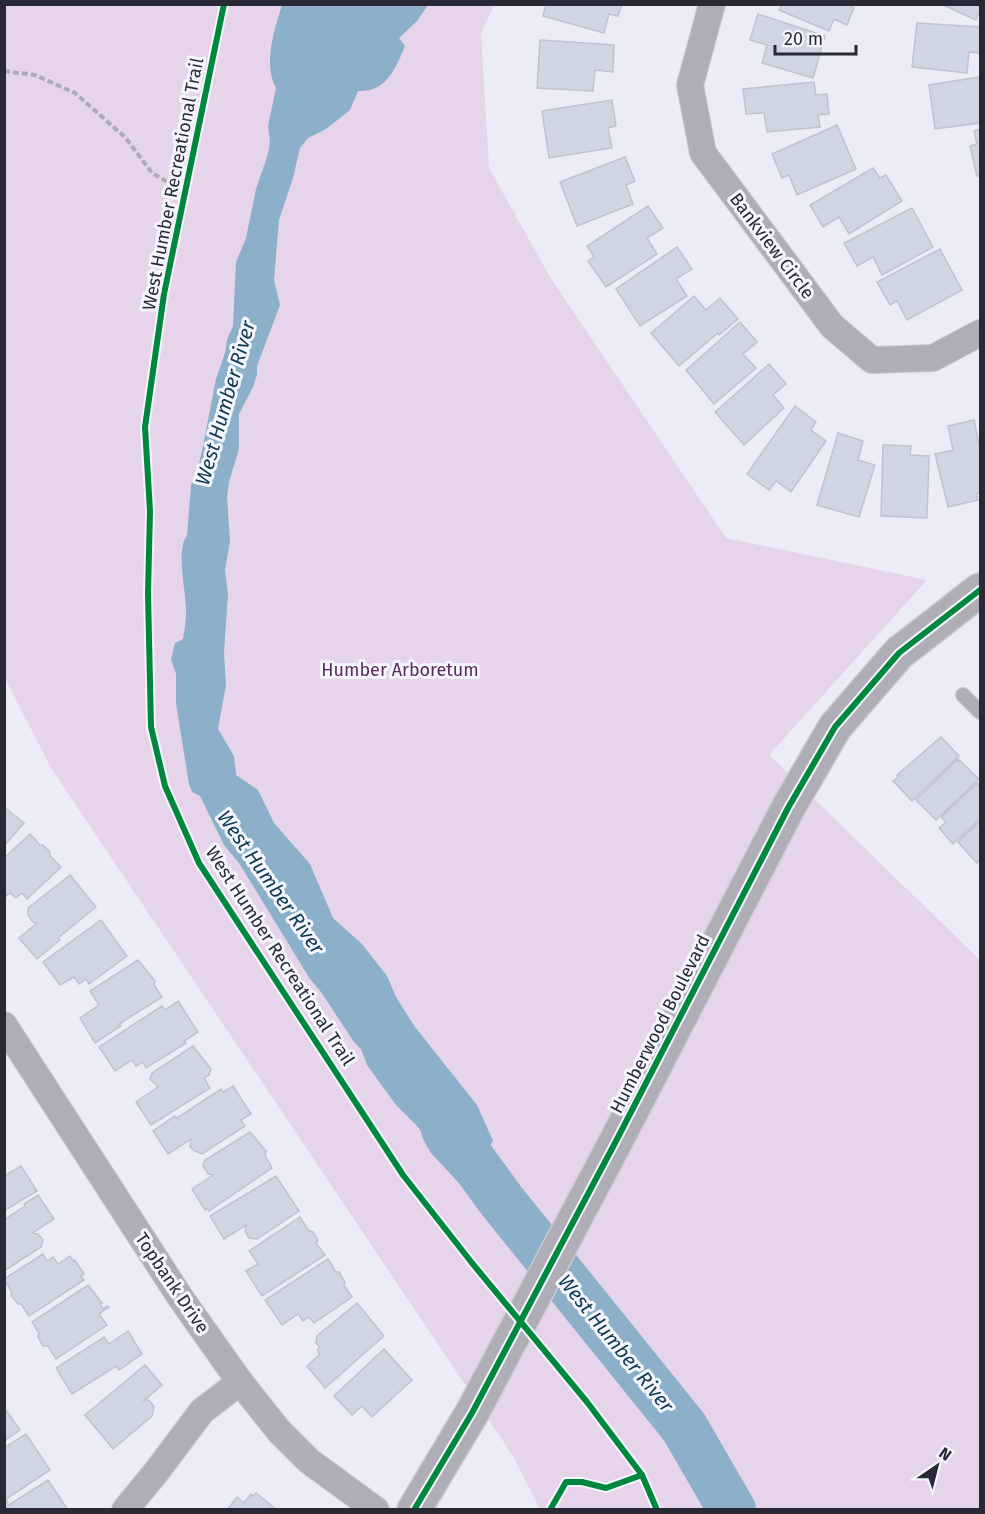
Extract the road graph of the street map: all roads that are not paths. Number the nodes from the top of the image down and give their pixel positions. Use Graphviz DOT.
graph roads {
  1 [pos="712,4"];
  2 [pos="981,333"];
  3 [pos="981,590"];
  4 [pos="963,694"];
  5 [pos="981,712"];
  6 [pos="4,1025"];
  7 [pos="240,1382"];
  8 [pos="125,1509"];
  9 [pos="376,1509"];
  10 [pos="414,1509"];
  1 -- 2 [label="street, Bankview Circle"];
  3 -- 10 [label="street, Humberwood Boulevard"];
  4 -- 5 [label="lane"];
  6 -- 7 [label="street, Topbank Drive"];
  7 -- 8 [label="street"];
  7 -- 9 [label="street, Topbank Drive"];
}
